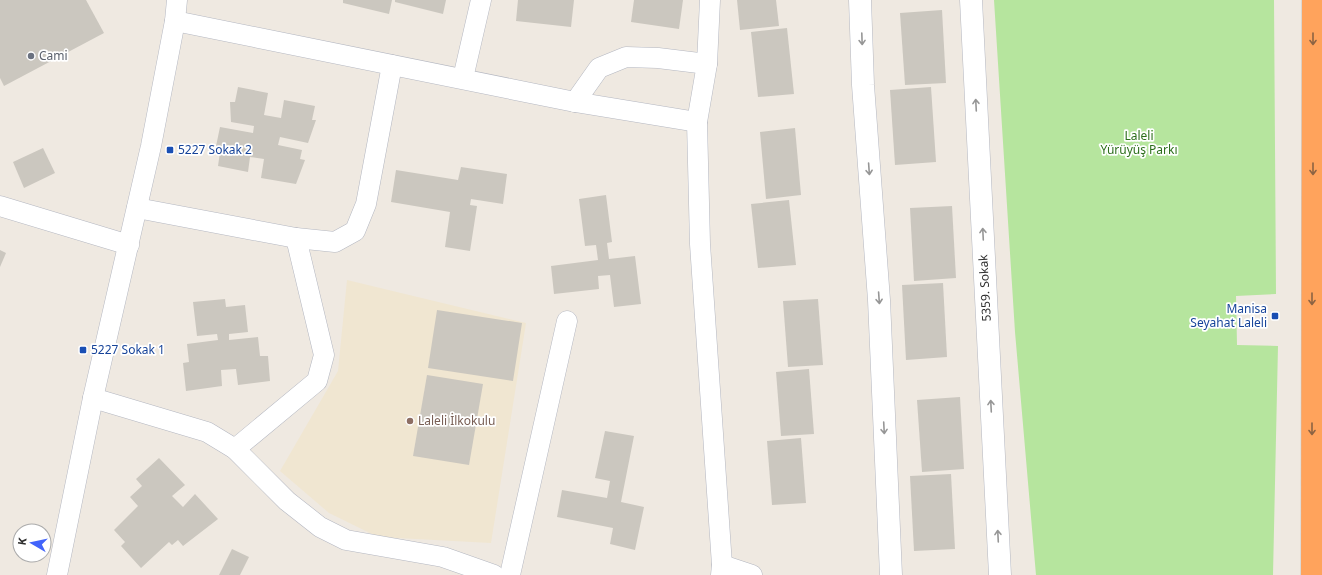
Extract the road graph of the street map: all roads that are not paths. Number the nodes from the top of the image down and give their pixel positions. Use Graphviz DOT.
graph roads {
  1 [pos="177,0"];
  2 [pos="481,0"];
  3 [pos="710,0"];
  4 [pos="860,0"];
  5 [pos="971,0"];
  6 [pos="1313,0"];
  7 [pos="175,21"];
  8 [pos="707,64"];
  9 [pos="392,65"];
  10 [pos="463,78"];
  11 [pos="575,102"];
  12 [pos="697,122"];
  13 [pos="0,206"];
  14 [pos="137,208"];
  15 [pos="296,238"];
  16 [pos="129,245"];
  17 [pos="567,321"];
  18 [pos="93,398"];
  19 [pos="235,449"];
  20 [pos="721,570"];
  21 [pos="57,575"];
  22 [pos="494,575"];
  23 [pos="510,575"];
  24 [pos="752,575"];
  25 [pos="891,575"];
  26 [pos="1000,575"];
  27 [pos="1312,575"];
  1 -- 7 [label="street"];
  2 -- 10 [label="street"];
  3 -- 8 [label="street"];
  4 -- 25 [label="street, one-way"];
  26 -- 5 [label="street, 5359. Sokak, one-way"];
  6 -- 27 [label="highway, one-way"];
  7 -- 9 [label="street"];
  7 -- 14 [label="street"];
  8 -- 11 [label="street"];
  8 -- 12 [label="street"];
  9 -- 10 [label="street"];
  9 -- 15 [label="street"];
  10 -- 11 [label="street"];
  11 -- 12 [label="street"];
  12 -- 20 [label="street"];
  13 -- 16 [label="street"];
  14 -- 15 [label="street"];
  14 -- 16 [label="street"];
  15 -- 19 [label="street"];
  16 -- 18 [label="street"];
  17 -- 23 [label="street"];
  18 -- 19 [label="street"];
  18 -- 21 [label="street"];
  19 -- 22 [label="street"];
  20 -- 24 [label="street"];
}
